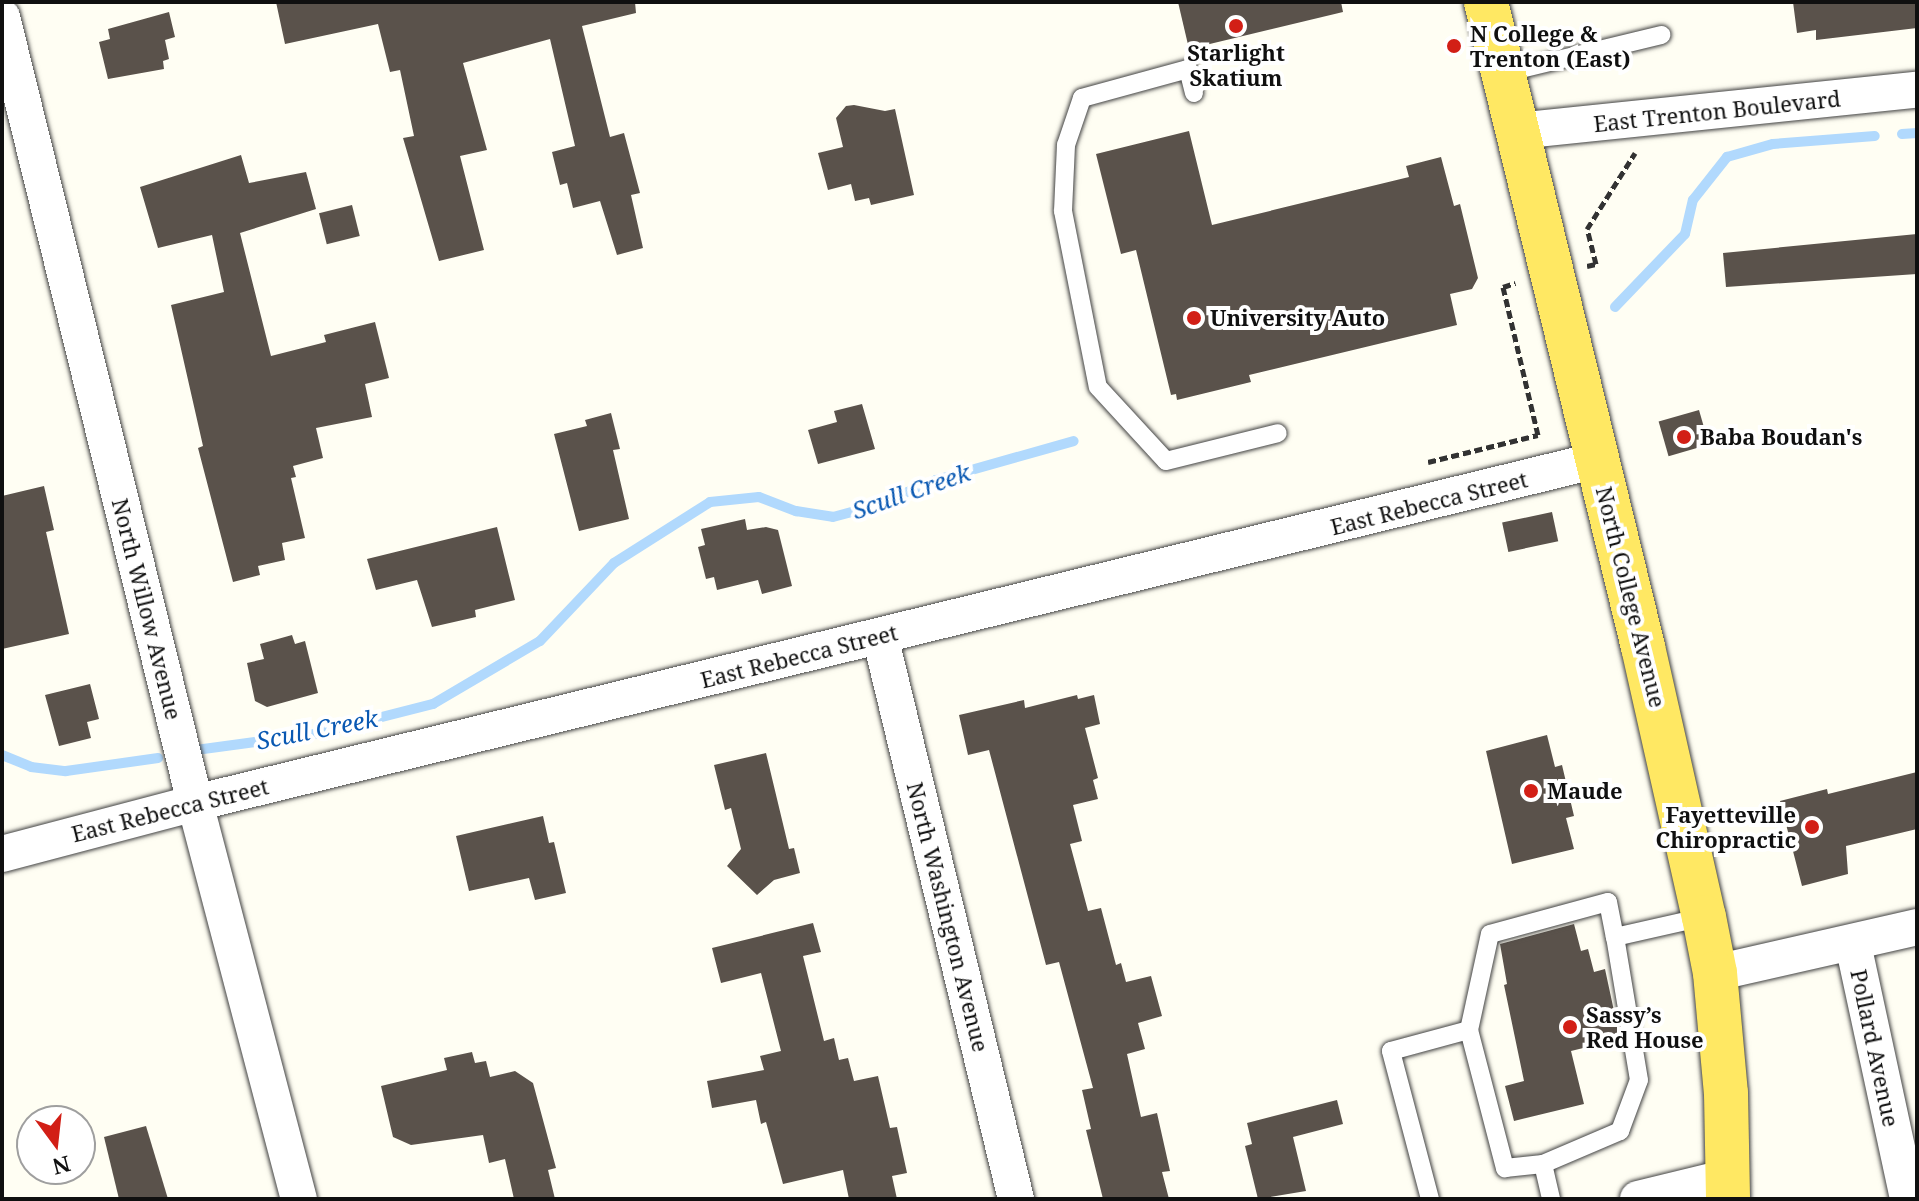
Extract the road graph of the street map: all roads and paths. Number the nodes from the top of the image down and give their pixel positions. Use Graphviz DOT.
graph roads {
  1 [pos="1494,4"];
  2 [pos="2,17"];
  3 [pos="1661,35"];
  4 [pos="1504,73"];
  5 [pos="1917,90"];
  6 [pos="1194,93"];
  7 [pos="1517,131"];
  8 [pos="1518,283"];
  9 [pos="1278,433"];
  10 [pos="1598,460"];
  11 [pos="1417,465"];
  12 [pos="880,636"];
  13 [pos="195,803"];
  14 [pos="2,854"];
  15 [pos="1704,917"];
  16 [pos="1917,927"];
  17 [pos="1615,937"];
  18 [pos="1853,944"];
  19 [pos="1715,973"];
  20 [pos="1469,1030"];
  21 [pos="1543,1164"];
  22 [pos="1728,1188"];
  23 [pos="299,1199"];
  24 [pos="1016,1199"];
  25 [pos="1430,1199"];
  26 [pos="1551,1199"];
  27 [pos="1638,1199"];
  28 [pos="1908,1199"];
  1 -- 4 [label="main road, North College Avenue"];
  2 -- 13 [label="street, North Willow Avenue"];
  3 -- 4 [label="lane"];
  4 -- 7 [label="main road, North College Avenue"];
  5 -- 7 [label="street, East Trenton Boulevard"];
  6 -- 9 [label="lane"];
  7 -- 10 [label="main road, North College Avenue"];
  8 -- 11 [label="path"];
  10 -- 12 [label="street, East Rebecca Street"];
  10 -- 15 [label="main road, North College Avenue"];
  12 -- 13 [label="street, East Rebecca Street"];
  12 -- 24 [label="street, North Washington Avenue"];
  13 -- 14 [label="street, East Rebecca Street"];
  13 -- 23 [label="street, North Willow Avenue"];
  15 -- 17 [label="lane"];
  15 -- 19 [label="main road, North College Avenue"];
  16 -- 18 [label="street"];
  17 -- 20 [label="lane"];
  17 -- 21 [label="lane"];
  18 -- 19 [label="street"];
  18 -- 28 [label="street, Pollard Avenue"];
  19 -- 22 [label="main road, North College Avenue"];
  20 -- 21 [label="lane"];
  20 -- 25 [label="lane"];
  21 -- 26 [label="lane"];
  22 -- 27 [label="street"];
}
